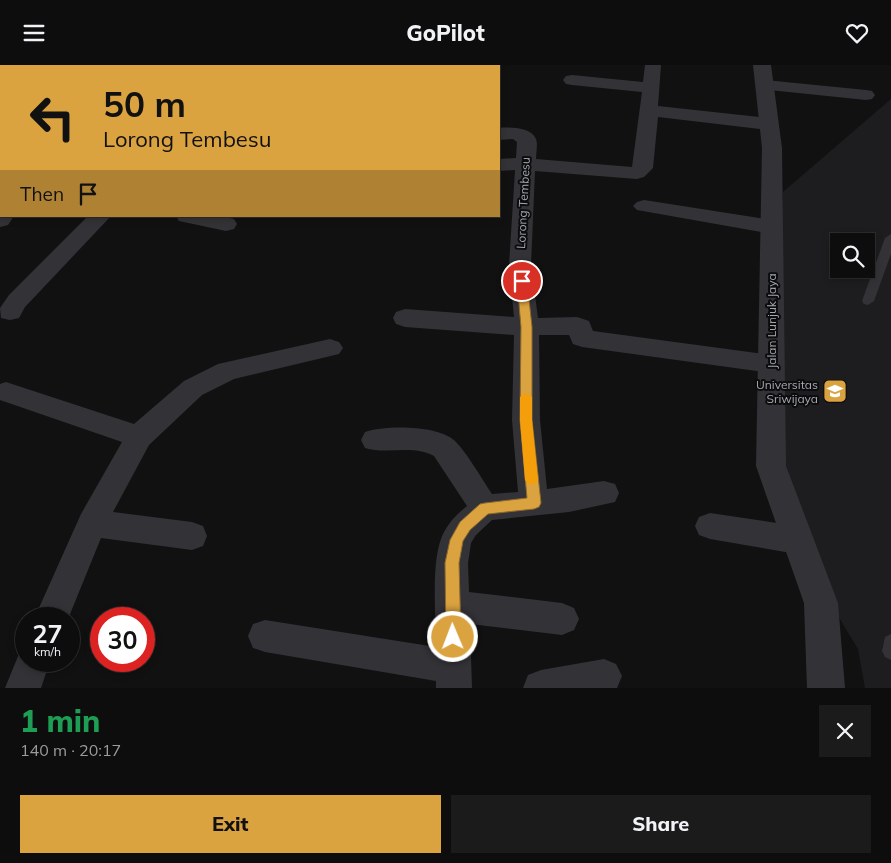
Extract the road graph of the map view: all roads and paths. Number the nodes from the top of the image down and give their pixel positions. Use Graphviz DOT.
graph roads {
  1 [pos="653,65"];
  2 [pos="764,75"];
  3 [pos="572,80"];
  4 [pos="652,88"];
  5 [pos="866,95"];
  6 [pos="649,110"];
  7 [pos="769,124"];
  8 [pos="500,134"];
  9 [pos="526,152"];
  10 [pos="500,165"];
  11 [pos="644,206"];
  12 [pos="99,217"];
  13 [pos="193,217"];
  14 [pos="226,224"];
  15 [pos="772,227"];
  16 [pos="891,238"];
  17 [pos="868,301"];
  18 [pos="10,313"];
  19 [pos="405,318"];
  20 [pos="526,327"];
  21 [pos="330,348"];
  22 [pos="771,365"];
  23 [pos="6,392"];
  24 [pos="139,437"];
  25 [pos="375,440"];
  26 [pos="604,493"];
  27 [pos="534,503"];
  28 [pos="485,508"];
  29 [pos="92,523"];
  30 [pos="710,526"];
  31 [pos="192,536"];
  32 [pos="797,540"];
  33 [pos="453,606"];
  34 [pos="56,607"];
  35 [pos="562,619"];
  36 [pos="265,635"];
  37 [pos="891,643"];
  38 [pos="891,651"];
  39 [pos="29,672"];
  40 [pos="604,676"];
  41 [pos="454,677"];
  42 [pos="23,688"];
  43 [pos="541,688"];
  44 [pos="826,688"];
  1 -- 4 [label="street"];
  2 -- 5 [label="street"];
  2 -- 7 [label="street, Jalan Lunjuk Jaya"];
  3 -- 4 [label="street"];
  4 -- 6 [label="street"];
  6 -- 7 [label="street"];
  6 -- 9 [label="street"];
  7 -- 15 [label="street, Jalan Lunjuk Jaya"];
  8 -- 9 [label="street"];
  9 -- 10 [label="street"];
  9 -- 20 [label="street, Lorong Tembesu"];
  11 -- 15 [label="street"];
  12 -- 18 [label="street"];
  13 -- 14 [label="street"];
  15 -- 22 [label="street, Jalan Lunjuk Jaya"];
  16 -- 17 [label="lane"];
  19 -- 20 [label="street"];
  20 -- 22 [label="street"];
  20 -- 27 [label="street, Lorong Tembesu"];
  21 -- 24 [label="street"];
  22 -- 32 [label="street, Jalan Lunjuk Jaya"];
  23 -- 24 [label="street"];
  24 -- 29 [label="street"];
  25 -- 28 [label="street"];
  26 -- 27 [label="street"];
  27 -- 28 [label="street"];
  28 -- 33 [label="street"];
  29 -- 31 [label="street"];
  29 -- 34 [label="street"];
  30 -- 32 [label="street"];
  32 -- 44 [label="street, Jalan Lunjuk Jaya"];
  33 -- 35 [label="street"];
  33 -- 41 [label="street"];
  36 -- 41 [label="street"];
  37 -- 38 [label="lane"];
  39 -- 42 [label="street"];
  40 -- 43 [label="street"];
}
